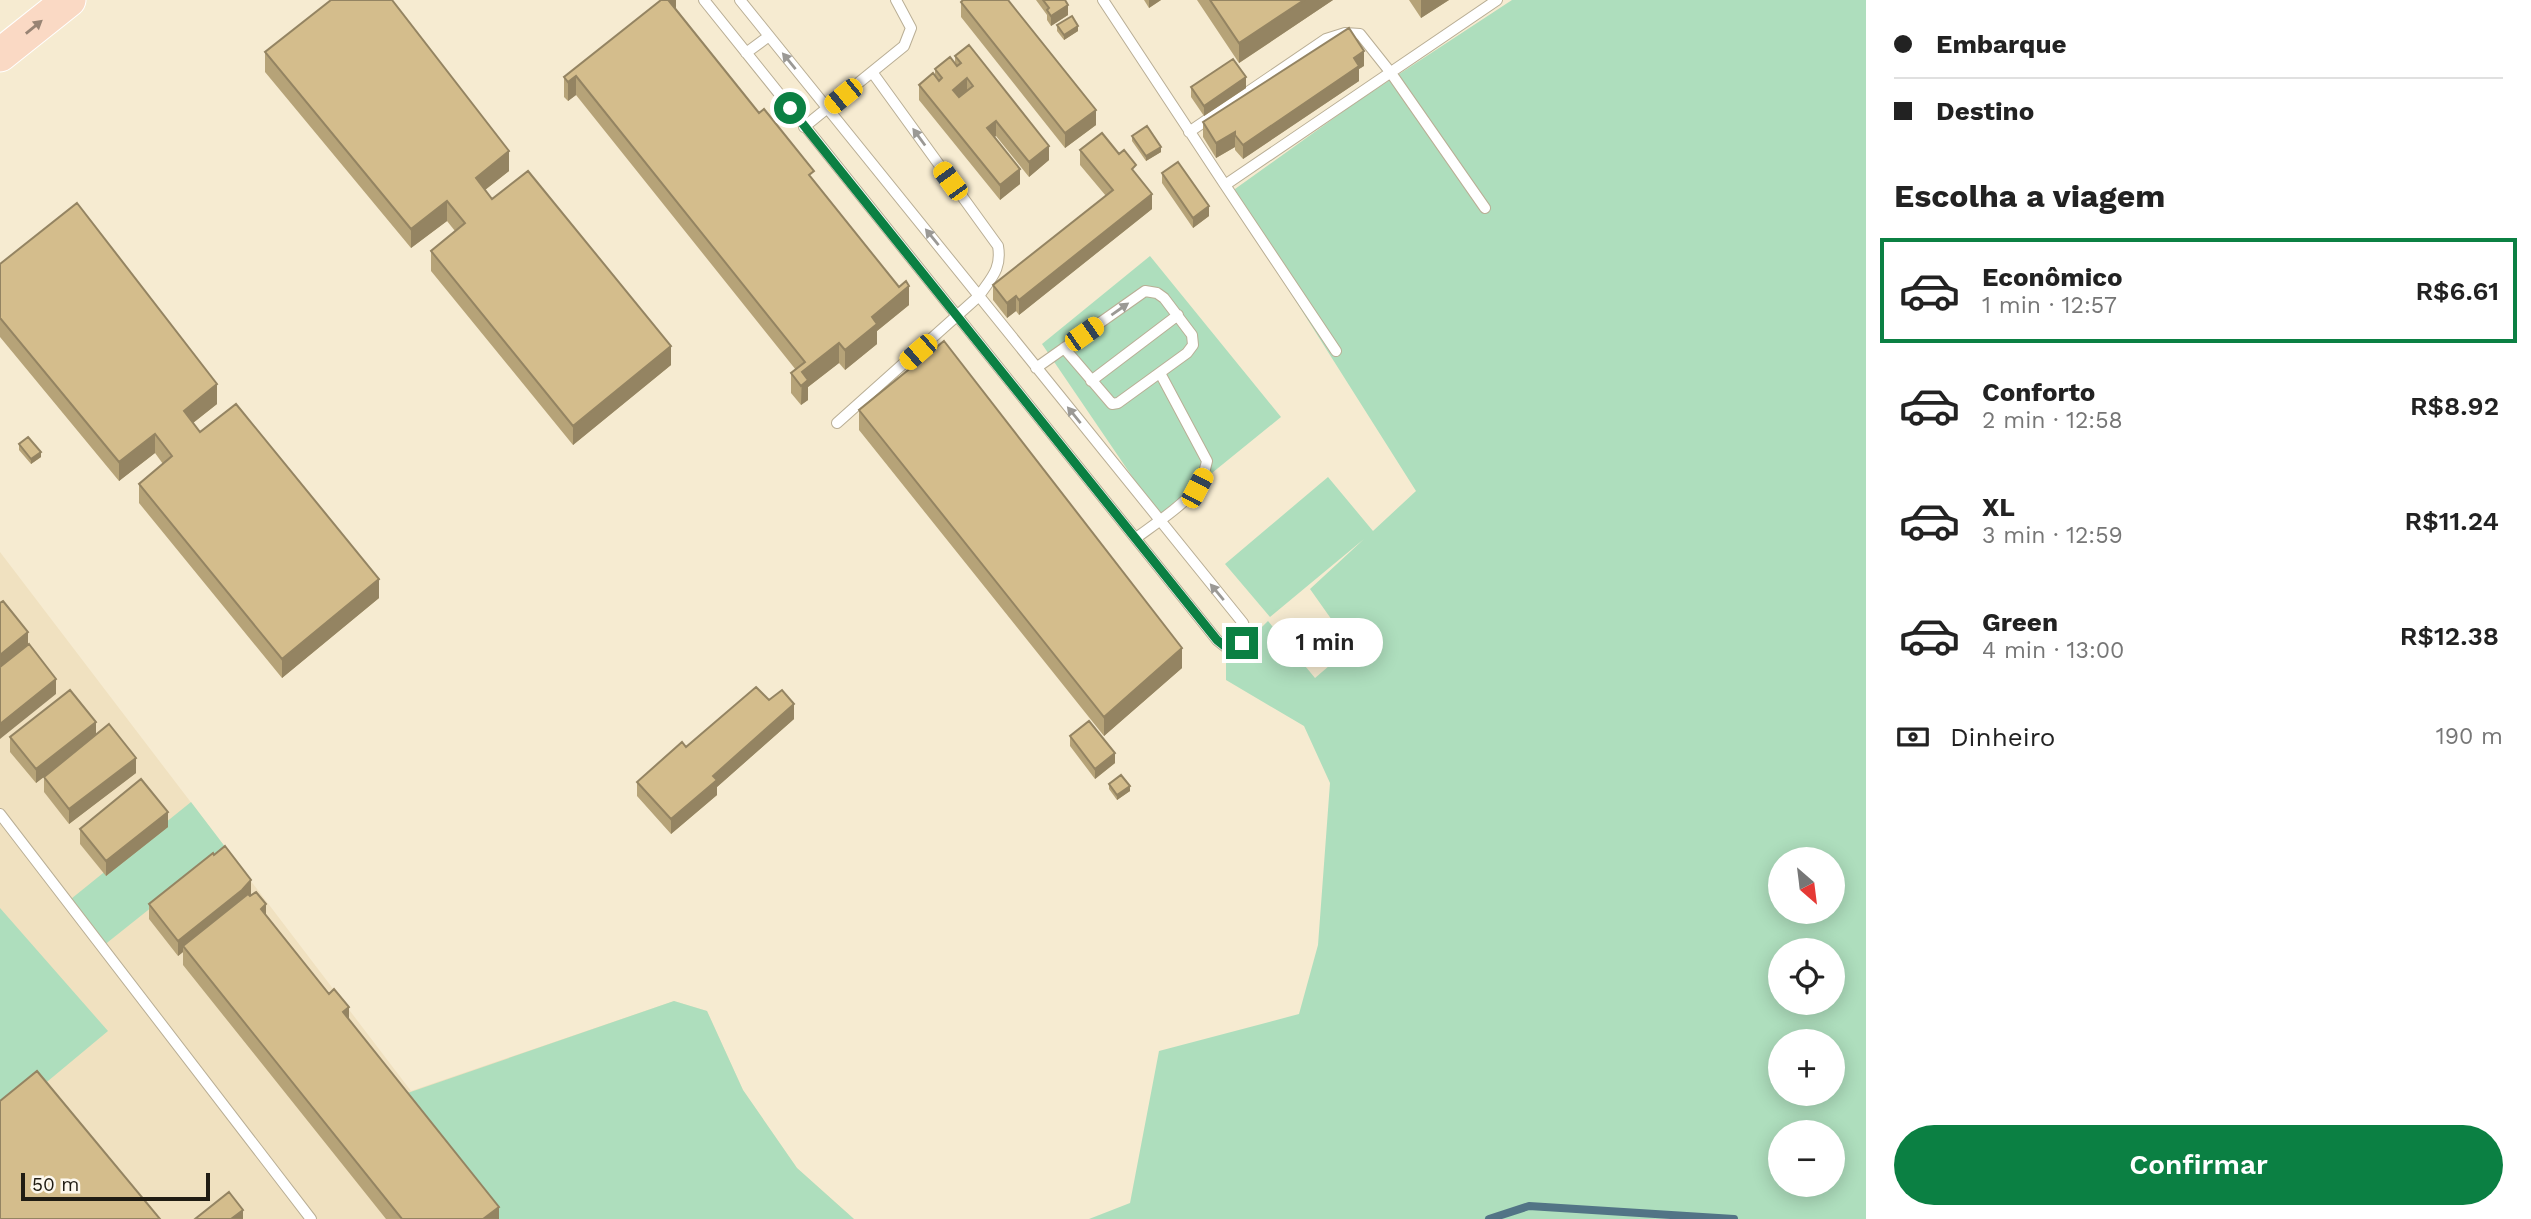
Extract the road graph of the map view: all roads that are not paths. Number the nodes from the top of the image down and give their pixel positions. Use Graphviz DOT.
graph roads {
  1 [pos="69,0"];
  2 [pos="704,0"];
  3 [pos="740,0"];
  4 [pos="896,0"];
  5 [pos="1103,0"];
  6 [pos="1497,0"];
  7 [pos="769,36"];
  8 [pos="746,53"];
  9 [pos="0,55"];
  10 [pos="872,72"];
  11 [pos="1391,73"];
  12 [pos="828,108"];
  13 [pos="804,127"];
  14 [pos="1189,132"];
  15 [pos="1225,184"];
  16 [pos="1485,208"];
  17 [pos="979,296"];
  18 [pos="1178,315"];
  19 [pos="958,316"];
  20 [pos="1064,348"];
  21 [pos="1336,351"];
  22 [pos="1037,368"];
  23 [pos="1160,373"];
  24 [pos="1091,381"];
  25 [pos="837,423"];
  26 [pos="1159,522"];
  27 [pos="1136,538"];
  28 [pos="0,814"];
  29 [pos="311,1219"];
  9 -- 1 [label="main road, one-way"];
  2 -- 8 [label="lane"];
  3 -- 7 [label="lane"];
  4 -- 10 [label="lane"];
  5 -- 14 [label="lane"];
  6 -- 11 [label="lane"];
  7 -- 8 [label="lane"];
  12 -- 7 [label="lane, one-way"];
  8 -- 13 [label="lane"];
  10 -- 12 [label="lane"];
  17 -- 10 [label="lane, one-way"];
  11 -- 14 [label="lane"];
  11 -- 15 [label="lane"];
  11 -- 16 [label="lane"];
  12 -- 13 [label="lane"];
  17 -- 12 [label="lane, one-way"];
  13 -- 19 [label="lane"];
  14 -- 15 [label="lane"];
  15 -- 21 [label="lane"];
  17 -- 19 [label="lane"];
  17 -- 22 [label="lane"];
  20 -- 18 [label="lane, one-way"];
  18 -- 23 [label="lane"];
  18 -- 24 [label="lane"];
  19 -- 25 [label="lane"];
  19 -- 27 [label="lane"];
  20 -- 22 [label="lane"];
  20 -- 24 [label="lane"];
  26 -- 22 [label="lane, one-way"];
  23 -- 24 [label="lane"];
  23 -- 26 [label="lane"];
  26 -- 27 [label="lane"];
  27 -- 26 [label="lane, one-way"];
  28 -- 29 [label="lane"];
}
